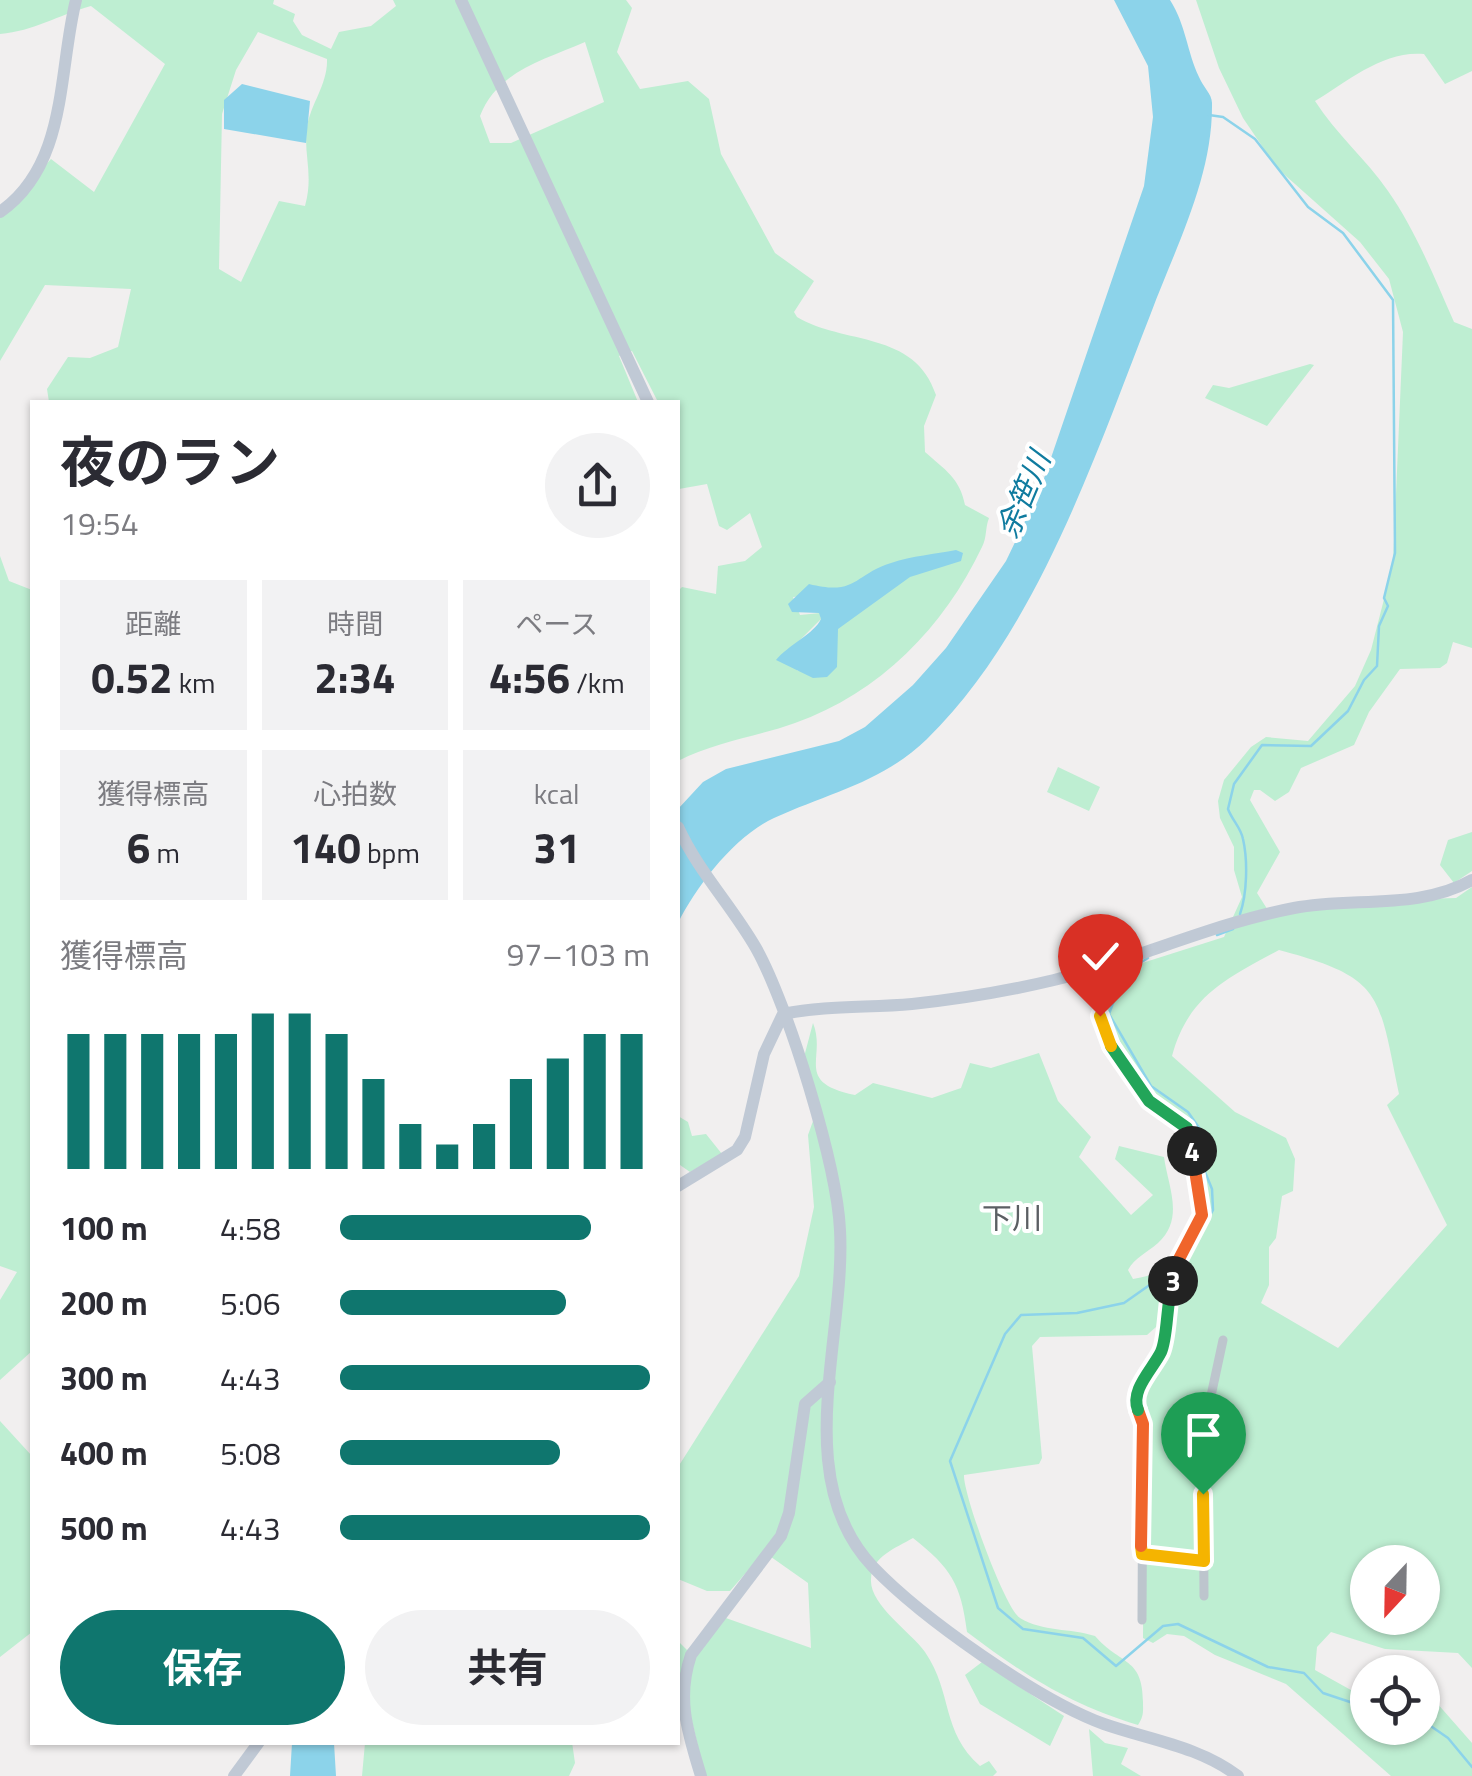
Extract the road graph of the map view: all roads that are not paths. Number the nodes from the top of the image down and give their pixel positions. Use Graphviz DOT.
graph roads {
  1 [pos="76,0"];
  2 [pos="461,0"];
  3 [pos="0,212"];
  4 [pos="647,400"];
  5 [pos="680,830"];
  6 [pos="1472,880"];
  7 [pos="1108,965"];
  8 [pos="784,1014"];
  9 [pos="680,1185"];
  10 [pos="1223,1340"];
  11 [pos="830,1382"];
  12 [pos="1142,1554"];
  13 [pos="1204,1561"];
  14 [pos="1204,1596"];
  15 [pos="1142,1620"];
  16 [pos="258,1745"];
  17 [pos="234,1776"];
  18 [pos="701,1776"];
  19 [pos="1238,1776"];
  1 -- 3 [label="street"];
  2 -- 4 [label="street"];
  5 -- 8 [label="street"];
  6 -- 7 [label="street"];
  7 -- 8 [label="street"];
  7 -- 12 [label="street"];
  8 -- 9 [label="street"];
  8 -- 11 [label="street"];
  10 -- 13 [label="street"];
  11 -- 18 [label="street"];
  11 -- 19 [label="street"];
  12 -- 13 [label="street"];
  12 -- 15 [label="street"];
  13 -- 14 [label="street"];
  16 -- 17 [label="street"];
}
